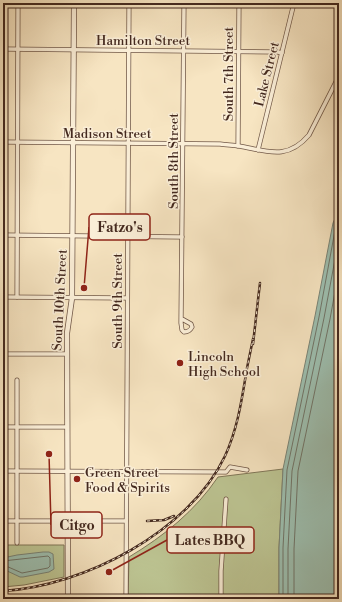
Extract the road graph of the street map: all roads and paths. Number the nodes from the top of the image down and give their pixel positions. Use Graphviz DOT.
graph roads {
  1 [pos="18,3"];
  2 [pos="74,3"];
  3 [pos="129,3"];
  4 [pos="184,3"];
  5 [pos="239,3"];
  6 [pos="294,3"];
  7 [pos="3,49"];
  8 [pos="18,50"];
  9 [pos="74,50"];
  10 [pos="128,50"];
  11 [pos="183,50"];
  12 [pos="238,51"];
  13 [pos="282,53"];
  14 [pos="339,76"];
  15 [pos="3,142"];
  16 [pos="18,142"];
  17 [pos="73,143"];
  18 [pos="128,143"];
  19 [pos="183,143"];
  20 [pos="238,146"];
  21 [pos="258,150"];
  22 [pos="3,235"];
  23 [pos="18,236"];
  24 [pos="72,236"];
  25 [pos="127,236"];
  26 [pos="182,237"];
  27 [pos="3,297"];
  28 [pos="17,297"];
  29 [pos="72,298"];
  30 [pos="127,298"];
  31 [pos="182,318"];
  32 [pos="3,354"];
  33 [pos="67,354"];
  34 [pos="17,380"];
  35 [pos="3,427"];
  36 [pos="17,427"];
  37 [pos="67,427"];
  38 [pos="247,470"];
  39 [pos="3,471"];
  40 [pos="17,471"];
  41 [pos="67,471"];
  42 [pos="126,471"];
  43 [pos="226,499"];
  44 [pos="3,521"];
  45 [pos="17,521"];
  46 [pos="67,521"];
  47 [pos="126,521"];
  48 [pos="17,543"];
  49 [pos="68,599"];
  50 [pos="126,599"];
  51 [pos="221,599"];
  1 -- 8 [label="street"];
  2 -- 9 [label="street, South 10th Street"];
  3 -- 10 [label="street, South 9th Street"];
  4 -- 11 [label="street, South 8th Street"];
  5 -- 12 [label="street, South 7th Street"];
  6 -- 13 [label="street, Lake Street"];
  7 -- 8 [label="street, Hamilton Street"];
  8 -- 9 [label="street, Hamilton Street"];
  8 -- 16 [label="street"];
  9 -- 10 [label="street, Hamilton Street"];
  9 -- 17 [label="street, South 10th Street"];
  10 -- 11 [label="street, Hamilton Street"];
  10 -- 18 [label="street, South 9th Street"];
  11 -- 12 [label="street, Hamilton Street"];
  11 -- 19 [label="street, South 8th Street"];
  12 -- 13 [label="street, Hamilton Street"];
  12 -- 20 [label="street, South 7th Street"];
  13 -- 21 [label="street, Lake Street"];
  14 -- 21 [label="street, Madison Street"];
  15 -- 16 [label="street, Madison Street"];
  16 -- 17 [label="street, Madison Street"];
  16 -- 23 [label="street"];
  17 -- 18 [label="street, Madison Street"];
  17 -- 24 [label="street, South 10th Street"];
  18 -- 19 [label="street, Madison Street"];
  18 -- 25 [label="street, South 9th Street"];
  19 -- 20 [label="street, Madison Street"];
  19 -- 26 [label="street, South 8th Street"];
  20 -- 21 [label="street, Madison Street"];
  22 -- 23 [label="street"];
  23 -- 24 [label="street"];
  23 -- 28 [label="street"];
  24 -- 25 [label="street"];
  24 -- 29 [label="street, South 10th Street"];
  25 -- 26 [label="street"];
  25 -- 30 [label="street, South 9th Street"];
  26 -- 31 [label="street, South 8th Street"];
  27 -- 28 [label="street"];
  28 -- 29 [label="street"];
  29 -- 30 [label="street"];
  29 -- 33 [label="street, South 10th Street"];
  30 -- 42 [label="street, South 9th Street"];
  32 -- 33 [label="street"];
  33 -- 37 [label="street, South 10th Street"];
  34 -- 36 [label="street"];
  35 -- 36 [label="street"];
  36 -- 37 [label="street"];
  36 -- 40 [label="street"];
  37 -- 41 [label="street, South 10th Street"];
  38 -- 42 [label="street"];
  39 -- 40 [label="street"];
  40 -- 41 [label="street"];
  40 -- 45 [label="street"];
  41 -- 42 [label="street"];
  41 -- 46 [label="street, South 10th Street"];
  42 -- 47 [label="street, South 9th Street"];
  43 -- 51 [label="street"];
  44 -- 45 [label="street"];
  45 -- 46 [label="street"];
  45 -- 48 [label="street"];
  46 -- 47 [label="street"];
  46 -- 49 [label="street, South 10th Street"];
  47 -- 50 [label="street, South 9th Street"];
}
